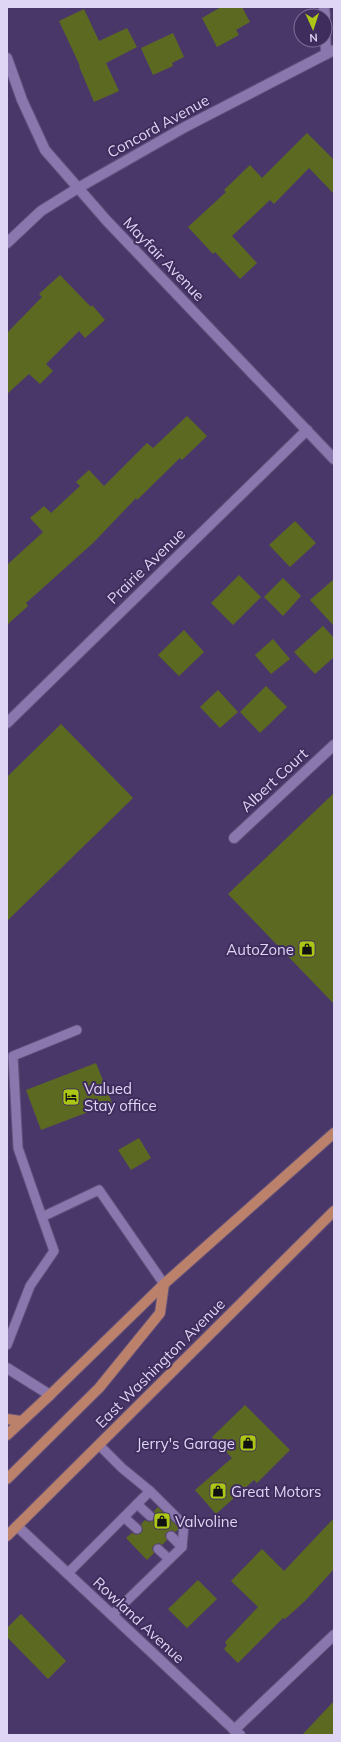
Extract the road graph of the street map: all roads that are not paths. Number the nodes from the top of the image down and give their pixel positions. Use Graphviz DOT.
graph roads {
  1 [pos="330,52"];
  2 [pos="7,58"];
  3 [pos="78,188"];
  4 [pos="7,243"];
  5 [pos="307,430"];
  6 [pos="334,459"];
  7 [pos="7,723"];
  8 [pos="334,745"];
  9 [pos="234,838"];
  10 [pos="76,1030"];
  11 [pos="334,1133"];
  12 [pos="334,1211"];
  13 [pos="42,1217"];
  14 [pos="164,1284"];
  15 [pos="7,1345"];
  16 [pos="7,1368"];
  17 [pos="50,1395"];
  18 [pos="7,1419"];
  19 [pos="21,1421"];
  20 [pos="7,1435"];
  21 [pos="99,1445"];
  22 [pos="7,1479"];
  23 [pos="150,1491"];
  24 [pos="137,1504"];
  25 [pos="150,1516"];
  26 [pos="124,1517"];
  27 [pos="17,1526"];
  28 [pos="137,1529"];
  29 [pos="7,1536"];
  30 [pos="171,1536"];
  31 [pos="182,1547"];
  32 [pos="158,1549"];
  33 [pos="169,1559"];
  34 [pos="68,1573"];
  35 [pos="112,1615"];
  36 [pos="334,1635"];
  37 [pos="237,1732"];
  1 -- 3 [label="street, Concord Avenue"];
  2 -- 3 [label="street, Mayfair Avenue"];
  3 -- 4 [label="street, Concord Avenue"];
  3 -- 5 [label="street, Mayfair Avenue"];
  5 -- 6 [label="street, Mayfair Avenue"];
  5 -- 7 [label="street, Prairie Avenue"];
  8 -- 9 [label="street, Albert Court"];
  10 -- 13 [label="lane"];
  11 -- 14 [label="main road"];
  12 -- 21 [label="main road, East Washington Avenue"];
  13 -- 14 [label="lane"];
  13 -- 15 [label="lane"];
  14 -- 17 [label="main road"];
  14 -- 22 [label="main road"];
  16 -- 17 [label="street"];
  17 -- 19 [label="main road"];
  18 -- 19 [label="main road"];
  19 -- 20 [label="main road"];
  21 -- 23 [label="lane"];
  21 -- 27 [label="main road, East Washington Avenue"];
  23 -- 24 [label="lane"];
  23 -- 31 [label="lane"];
  24 -- 25 [label="lane"];
  24 -- 26 [label="lane"];
  26 -- 28 [label="lane"];
  26 -- 34 [label="lane"];
  27 -- 29 [label="main road, East Washington Avenue"];
  27 -- 34 [label="street, Rowland Avenue"];
  30 -- 31 [label="lane"];
  31 -- 33 [label="lane"];
  32 -- 33 [label="lane"];
  33 -- 35 [label="lane"];
  34 -- 35 [label="street, Rowland Avenue"];
  35 -- 37 [label="street, Rowland Avenue"];
  36 -- 37 [label="street"];
}
